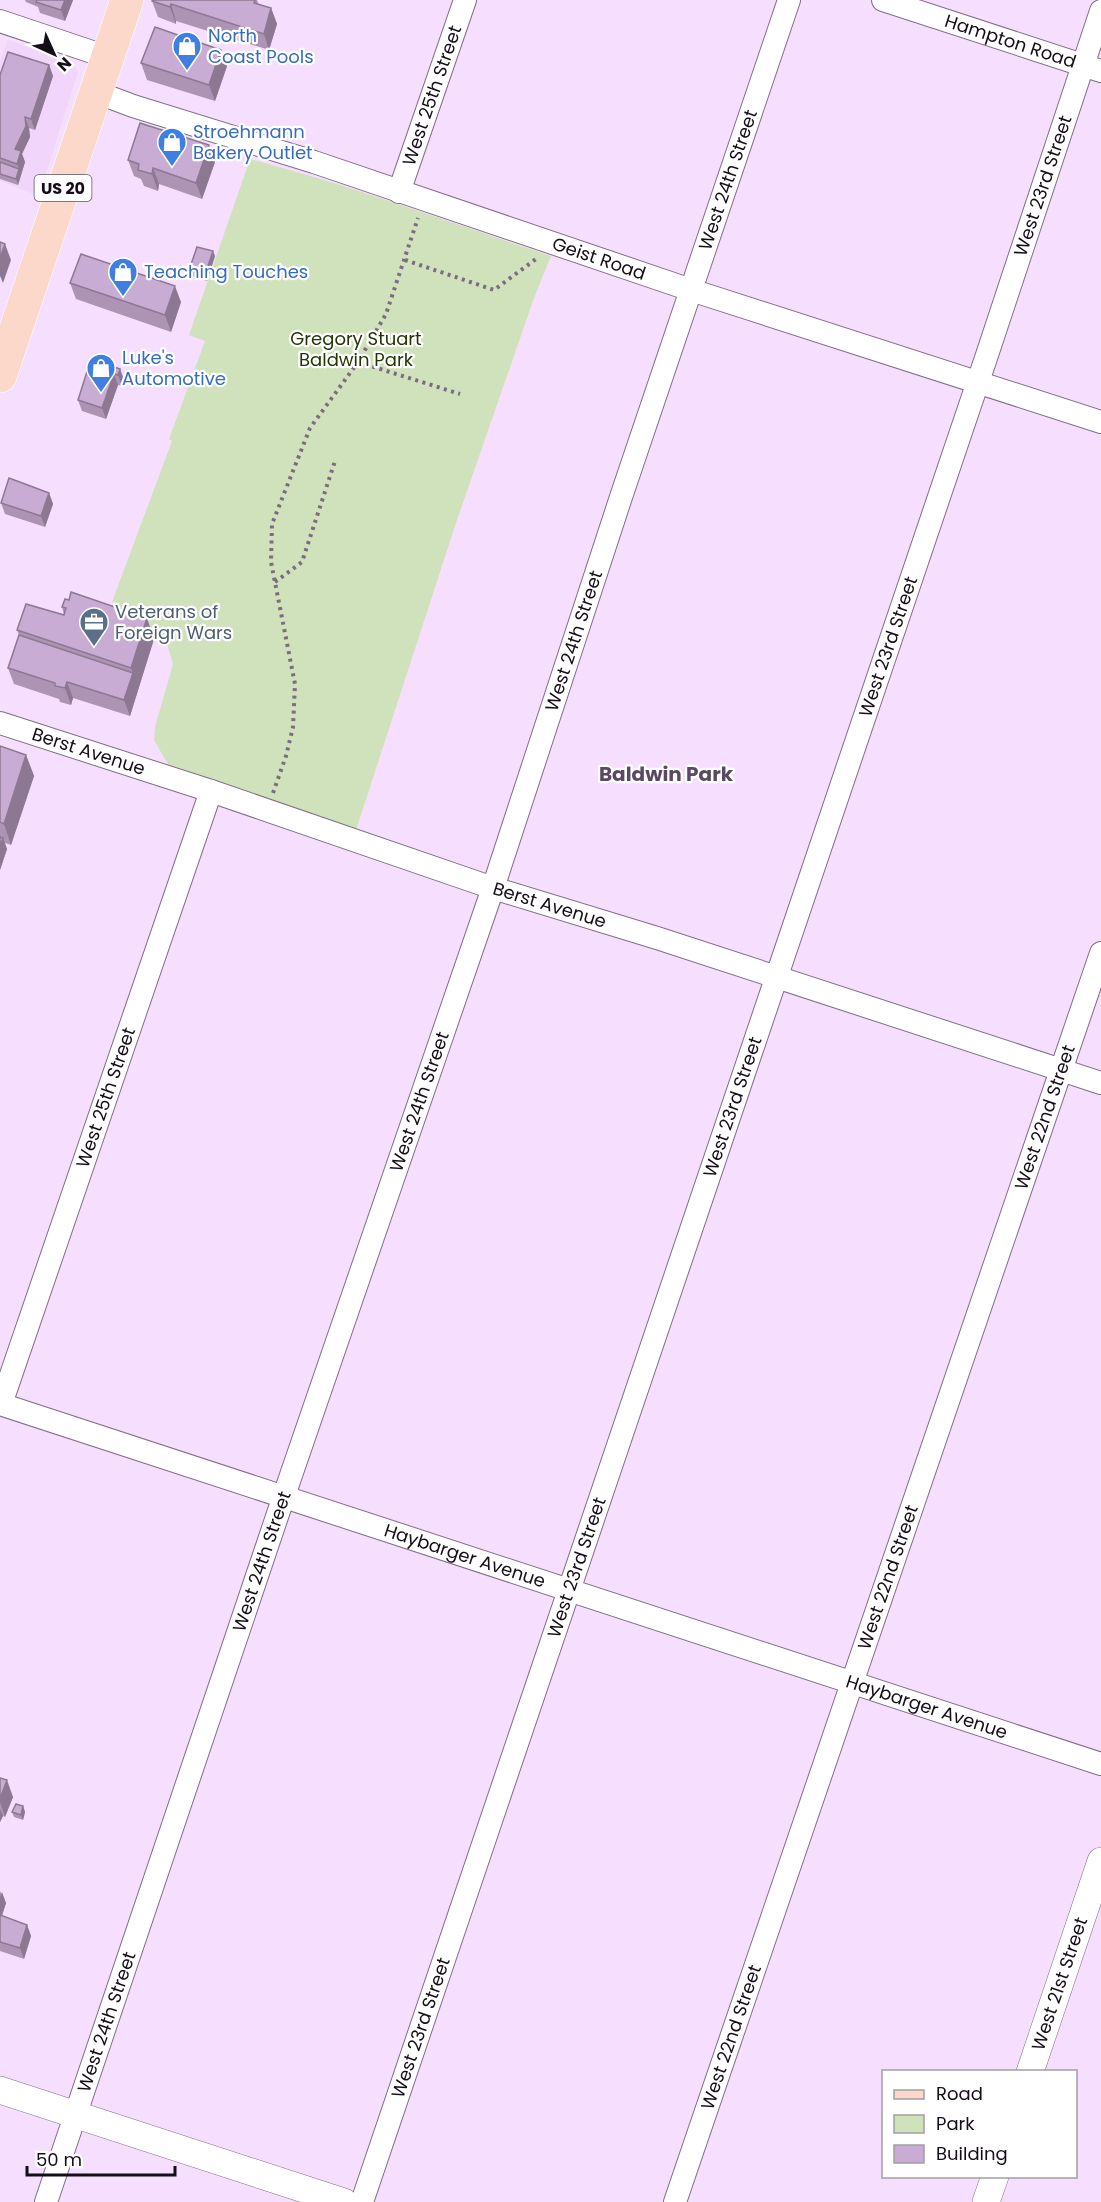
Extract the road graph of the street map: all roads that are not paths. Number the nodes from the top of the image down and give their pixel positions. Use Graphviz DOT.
graph roads {
  1 [pos="127,0"];
  2 [pos="465,0"];
  3 [pos="789,0"];
  4 [pos="883,0"];
  5 [pos="1101,11"];
  6 [pos="0,21"];
  7 [pos="107,57"];
  8 [pos="1092,68"];
  9 [pos="96,92"];
  10 [pos="399,192"];
  11 [pos="692,290"];
  12 [pos="0,376"];
  13 [pos="978,382"];
  14 [pos="1101,422"];
  15 [pos="0,723"];
  16 [pos="211,791"];
  17 [pos="493,888"];
  18 [pos="1101,953"];
  19 [pos="776,977"];
  20 [pos="1062,1070"];
  21 [pos="1101,1083"];
  22 [pos="1,1404"];
  23 [pos="284,1497"];
  24 [pos="569,1590"];
  25 [pos="852,1683"];
  26 [pos="1101,1764"];
  27 [pos="1101,1861"];
  28 [pos="1031,2070"];
  29 [pos="0,2090"];
  30 [pos="75,2115"];
  31 [pos="994,2178"];
  32 [pos="46,2202"];
  33 [pos="344,2202"];
  34 [pos="362,2202"];
  35 [pos="675,2202"];
  36 [pos="986,2202"];
  1 -- 7 [label="main road, US 20"];
  2 -- 10 [label="street, West 25th Street"];
  3 -- 11 [label="street, West 24th Street"];
  4 -- 8 [label="street, Hampton Road"];
  5 -- 8 [label="street, West 23rd Street"];
  6 -- 7 [label="street"];
  7 -- 9 [label="main road, US 20"];
  8 -- 13 [label="street, West 23rd Street"];
  9 -- 10 [label="street, Geist Road"];
  9 -- 12 [label="main road, US 20"];
  10 -- 11 [label="street, Geist Road"];
  11 -- 13 [label="street, Geist Road"];
  11 -- 17 [label="street, West 24th Street"];
  13 -- 14 [label="street, Geist Road"];
  13 -- 19 [label="street, West 23rd Street"];
  15 -- 16 [label="street, Berst Avenue"];
  16 -- 17 [label="street, Berst Avenue"];
  16 -- 22 [label="street, West 25th Street"];
  17 -- 19 [label="street, Berst Avenue"];
  17 -- 23 [label="street, West 24th Street"];
  18 -- 20 [label="street, West 22nd Street"];
  19 -- 20 [label="street, Berst Avenue"];
  19 -- 24 [label="street, West 23rd Street"];
  20 -- 21 [label="street, Berst Avenue"];
  20 -- 25 [label="street, West 22nd Street"];
  22 -- 23 [label="street, Haybarger Avenue"];
  23 -- 24 [label="street, Haybarger Avenue"];
  23 -- 30 [label="street, West 24th Street"];
  24 -- 25 [label="street, Haybarger Avenue"];
  24 -- 34 [label="street, West 23rd Street"];
  25 -- 26 [label="street, Haybarger Avenue"];
  25 -- 35 [label="street, West 22nd Street"];
  27 -- 28 [label="street, West 21st Street"];
  29 -- 30 [label="street"];
  30 -- 32 [label="street, West 24th Street"];
  30 -- 33 [label="street"];
  31 -- 36 [label="street"];
}
